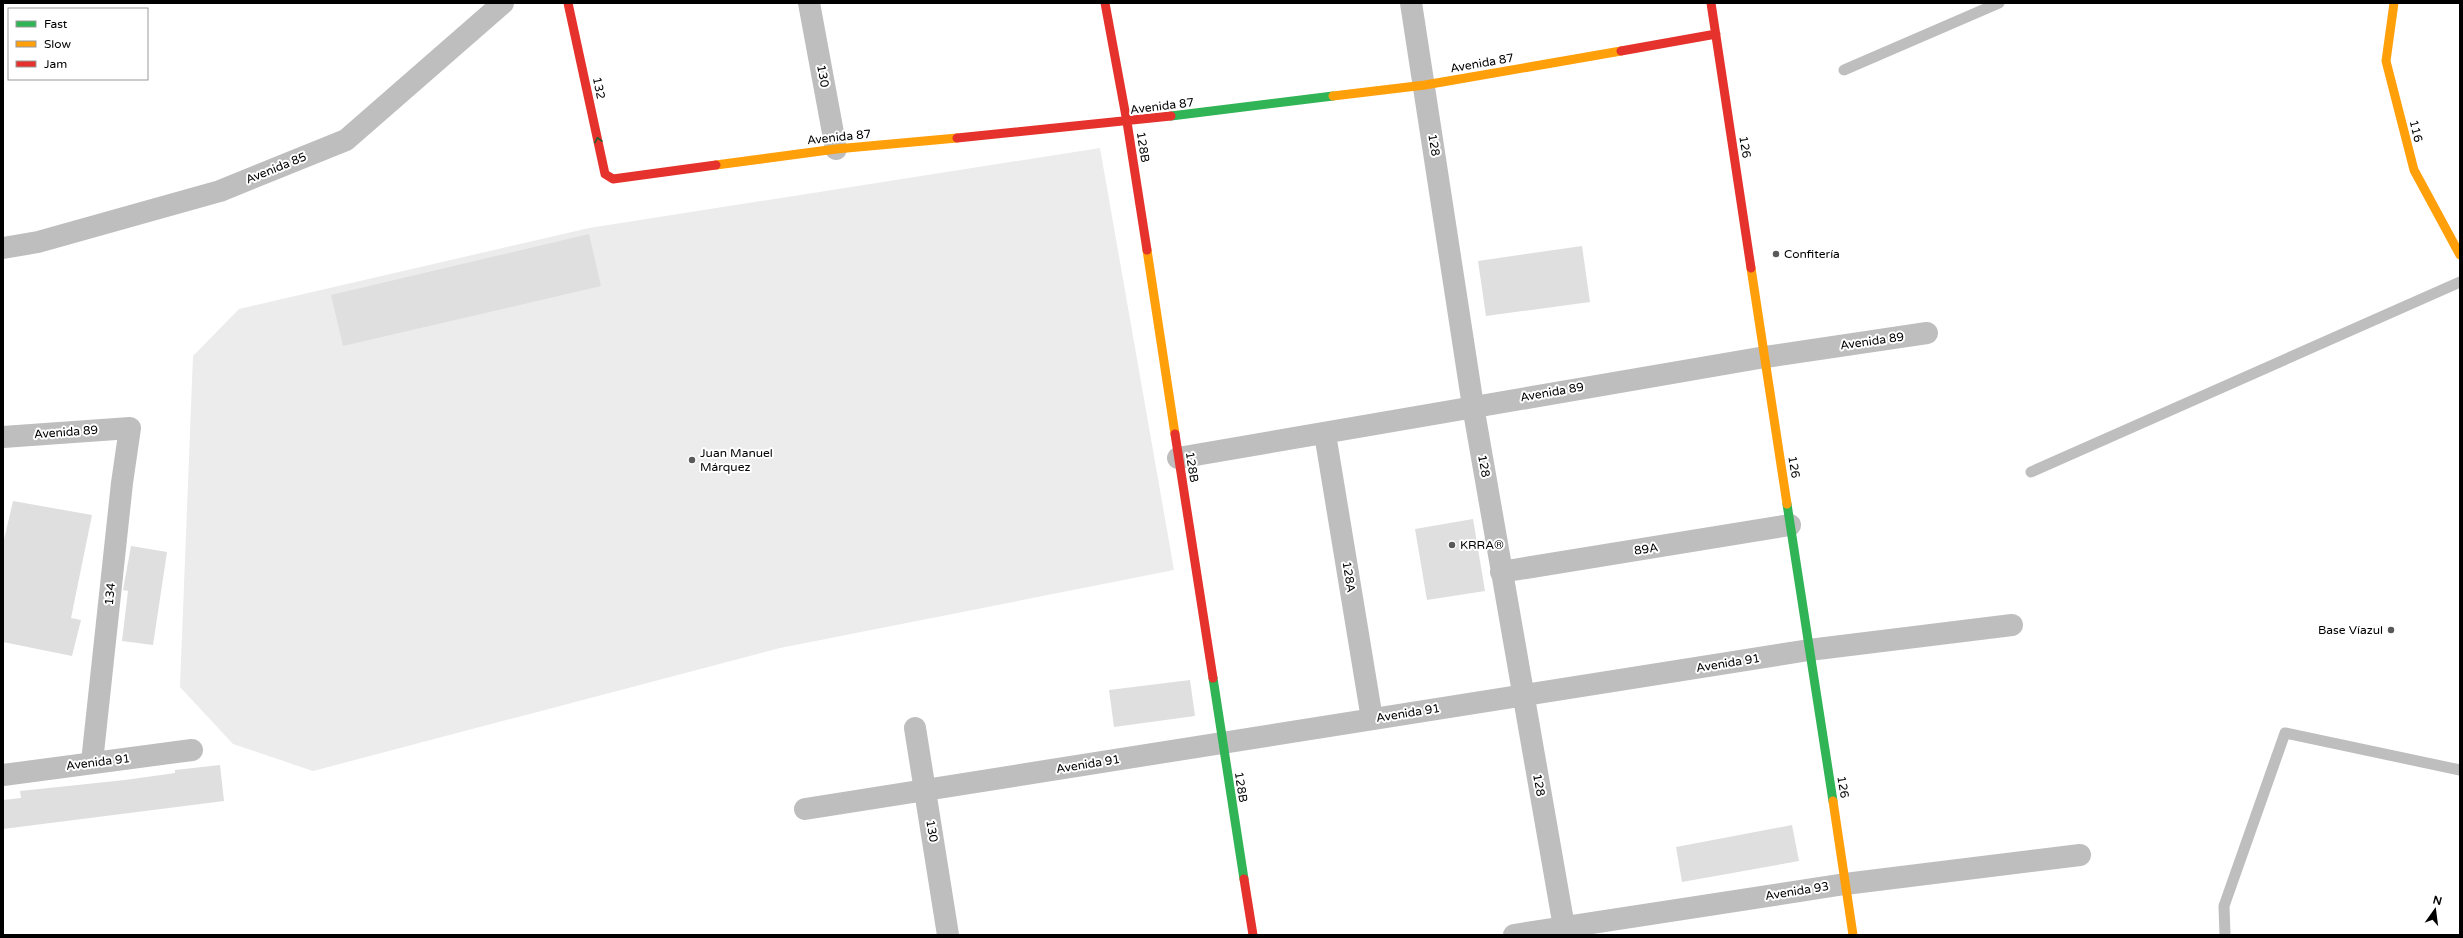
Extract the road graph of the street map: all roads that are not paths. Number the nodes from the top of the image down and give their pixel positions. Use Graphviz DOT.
graph roads {
  1 [pos="503,3"];
  2 [pos="568,3"];
  3 [pos="809,3"];
  4 [pos="1105,3"];
  5 [pos="1411,3"];
  6 [pos="1711,3"];
  7 [pos="1999,3"];
  8 [pos="2394,3"];
  9 [pos="1716,34"];
  10 [pos="1844,70"];
  11 [pos="1425,85"];
  12 [pos="1127,122"];
  13 [pos="836,149"];
  14 [pos="608,177"];
  15 [pos="3,248"];
  16 [pos="2460,254"];
  17 [pos="2460,282"];
  18 [pos="1927,333"];
  19 [pos="1764,356"];
  20 [pos="1474,406"];
  21 [pos="130,428"];
  22 [pos="1325,434"];
  23 [pos="3,437"];
  24 [pos="1178,458"];
  25 [pos="2031,472"];
  26 [pos="1790,526"];
  27 [pos="1501,572"];
  28 [pos="2012,625"];
  29 [pos="1809,650"];
  30 [pos="1523,695"];
  31 [pos="1372,719"];
  32 [pos="915,728"];
  33 [pos="1222,742"];
  34 [pos="192,750"];
  35 [pos="92,762"];
  36 [pos="2460,770"];
  37 [pos="3,775"];
  38 [pos="926,791"];
  39 [pos="805,809"];
  40 [pos="2080,855"];
  41 [pos="1845,884"];
  42 [pos="1564,927"];
  43 [pos="948,935"];
  44 [pos="1253,935"];
  45 [pos="1514,935"];
  46 [pos="1853,935"];
  47 [pos="2225,935"];
  1 -- 15 [label="street, Avenida 85"];
  14 -- 2 [label="street, 132, one-way"];
  3 -- 13 [label="street, 130"];
  4 -- 12 [label="street, 128B"];
  5 -- 11 [label="street, 128"];
  6 -- 9 [label="street, 126"];
  7 -- 10 [label="lane"];
  8 -- 16 [label="street, 116"];
  9 -- 11 [label="street, Avenida 87"];
  9 -- 19 [label="street, 126"];
  11 -- 12 [label="street, Avenida 87"];
  11 -- 20 [label="street, 128"];
  12 -- 13 [label="street, Avenida 87"];
  12 -- 24 [label="street, 128B"];
  13 -- 14 [label="street, Avenida 87"];
  17 -- 25 [label="lane"];
  18 -- 19 [label="street, Avenida 89"];
  19 -- 20 [label="street, Avenida 89"];
  19 -- 26 [label="street, 126"];
  20 -- 22 [label="street, Avenida 89"];
  20 -- 27 [label="street, 128"];
  21 -- 23 [label="street, Avenida 89"];
  21 -- 35 [label="street, 134"];
  22 -- 24 [label="street, Avenida 89"];
  22 -- 31 [label="street, 128A"];
  24 -- 33 [label="street, 128B"];
  26 -- 27 [label="street, 89A"];
  26 -- 29 [label="street, 126"];
  27 -- 30 [label="street, 128"];
  28 -- 29 [label="street, Avenida 91"];
  29 -- 30 [label="street, Avenida 91"];
  29 -- 41 [label="street, 126"];
  30 -- 31 [label="street, Avenida 91"];
  30 -- 42 [label="street, 128"];
  31 -- 33 [label="street, Avenida 91"];
  32 -- 38 [label="street, 130"];
  33 -- 38 [label="street, Avenida 91"];
  33 -- 44 [label="street, 128B"];
  34 -- 35 [label="street, Avenida 91"];
  35 -- 37 [label="street, Avenida 91"];
  36 -- 47 [label="lane"];
  38 -- 39 [label="street, Avenida 91"];
  38 -- 43 [label="street, 130"];
  40 -- 41 [label="street, Avenida 93"];
  41 -- 42 [label="street, Avenida 93"];
  41 -- 46 [label="street, 126"];
  42 -- 45 [label="street, Avenida 93"];
}
